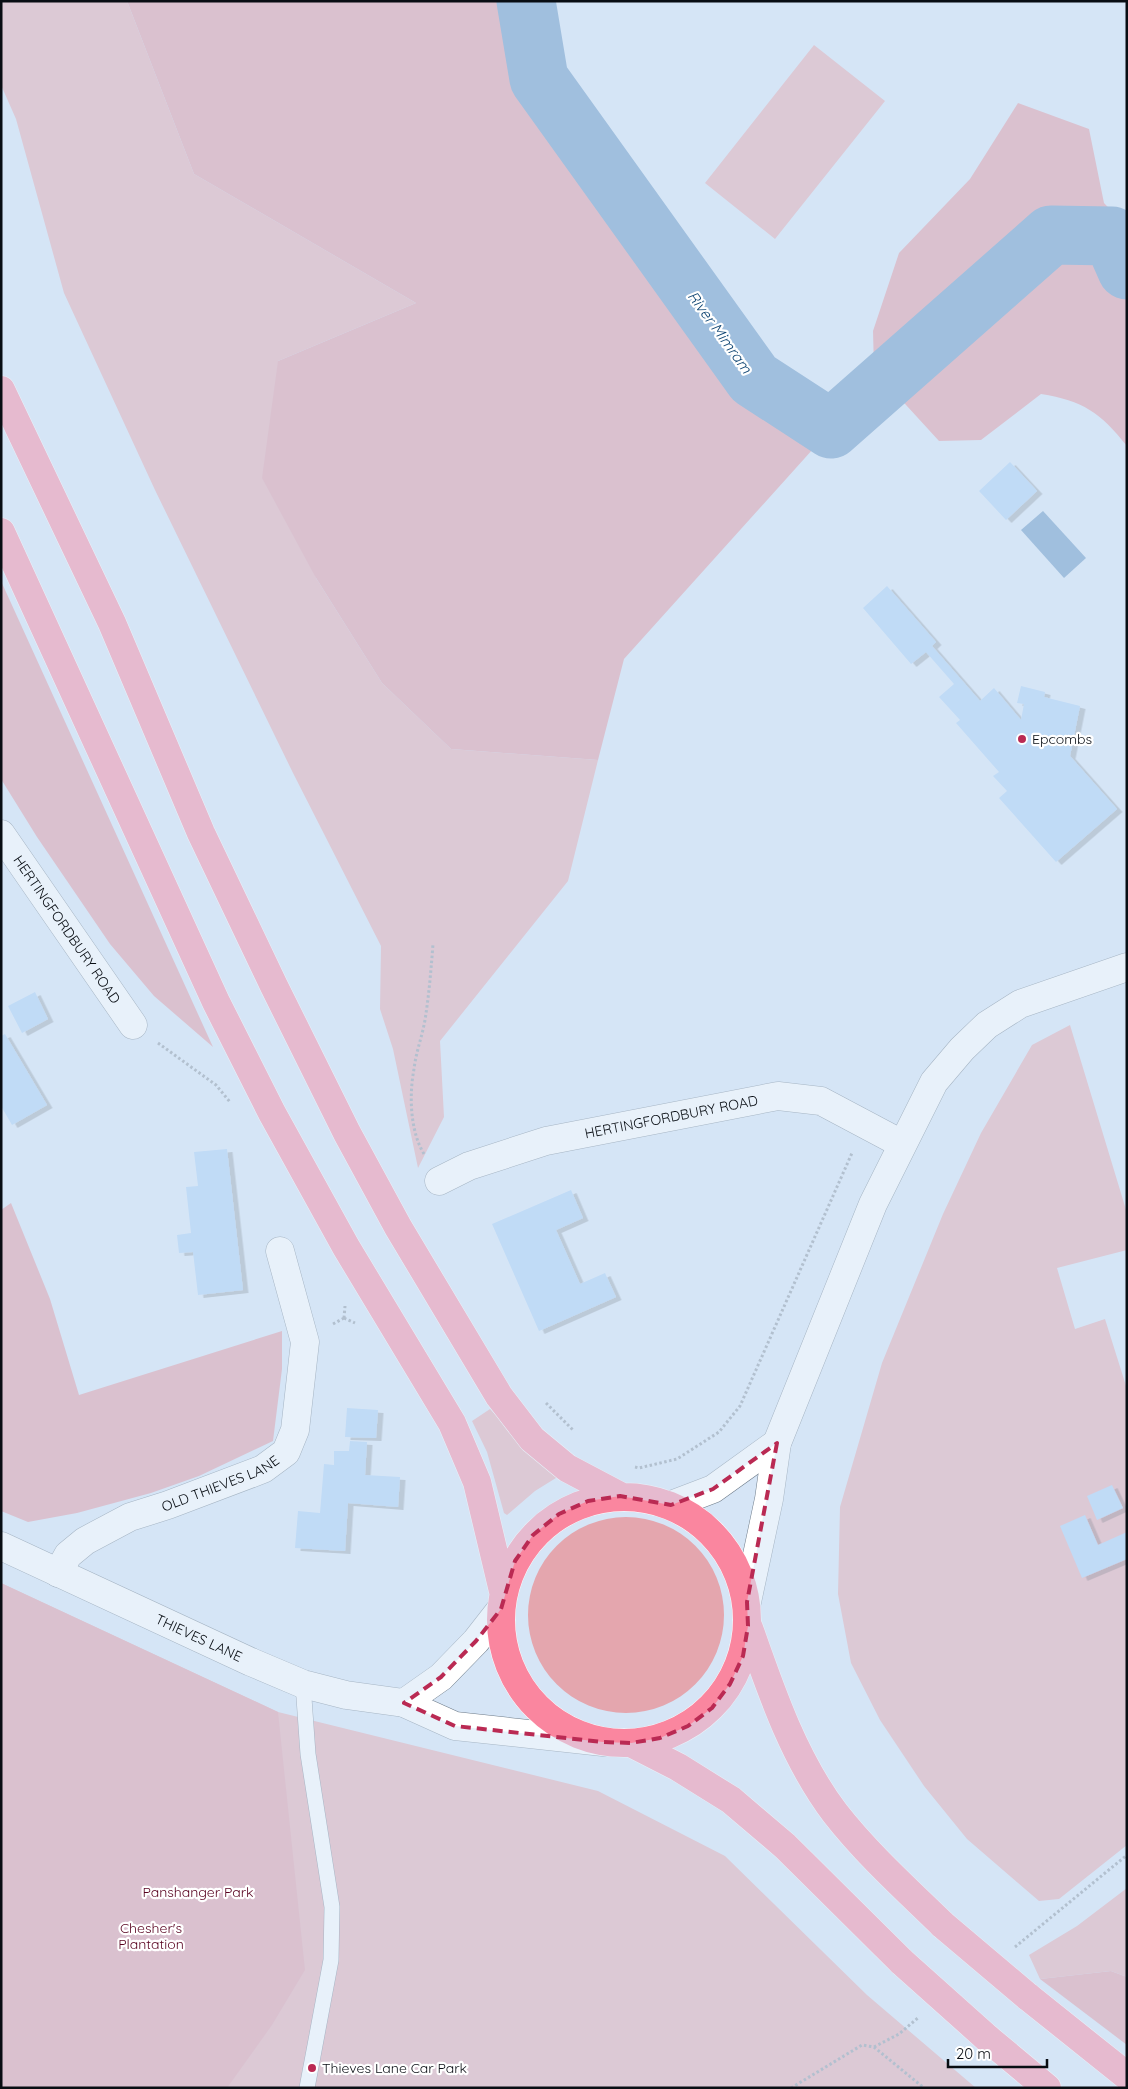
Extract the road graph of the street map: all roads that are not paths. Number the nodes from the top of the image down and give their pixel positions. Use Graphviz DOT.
graph roads {
  1 [pos="1,390"];
  2 [pos="1,532"];
  3 [pos="1,834"];
  4 [pos="1127,968"];
  5 [pos="133,1024"];
  6 [pos="902,1144"];
  7 [pos="439,1181"];
  8 [pos="280,1251"];
  9 [pos="777,1443"];
  10 [pos="620,1496"];
  11 [pos="671,1505"];
  12 [pos="1,1546"];
  13 [pos="58,1573"];
  14 [pos="502,1600"];
  15 [pos="748,1614"];
  16 [pos="303,1684"];
  17 [pos="404,1703"];
  18 [pos="603,1742"];
  19 [pos="631,1744"];
  20 [pos="1127,2076"];
  21 [pos="307,2088"];
  22 [pos="1047,2088"];
  1 -- 10 [label="highway"];
  2 -- 14 [label="highway"];
  3 -- 5 [label="street, HERTINGFORDBURY ROAD"];
  4 -- 6 [label="street"];
  6 -- 7 [label="street, HERTINGFORDBURY ROAD"];
  6 -- 9 [label="street"];
  8 -- 13 [label="street, OLD THIEVES LANE"];
  9 -- 11 [label="street"];
  9 -- 15 [label="street"];
  10 -- 11 [label="highway"];
  10 -- 14 [label="highway"];
  11 -- 15 [label="highway"];
  12 -- 13 [label="street, THIEVES LANE"];
  13 -- 16 [label="street, THIEVES LANE"];
  14 -- 17 [label="street"];
  14 -- 18 [label="highway"];
  15 -- 19 [label="highway"];
  15 -- 20 [label="highway, bridge"];
  16 -- 17 [label="street, THIEVES LANE"];
  16 -- 21 [label="lane"];
  17 -- 18 [label="street, THIEVES LANE"];
  18 -- 19 [label="highway"];
  19 -- 22 [label="highway, bridge"];
}
